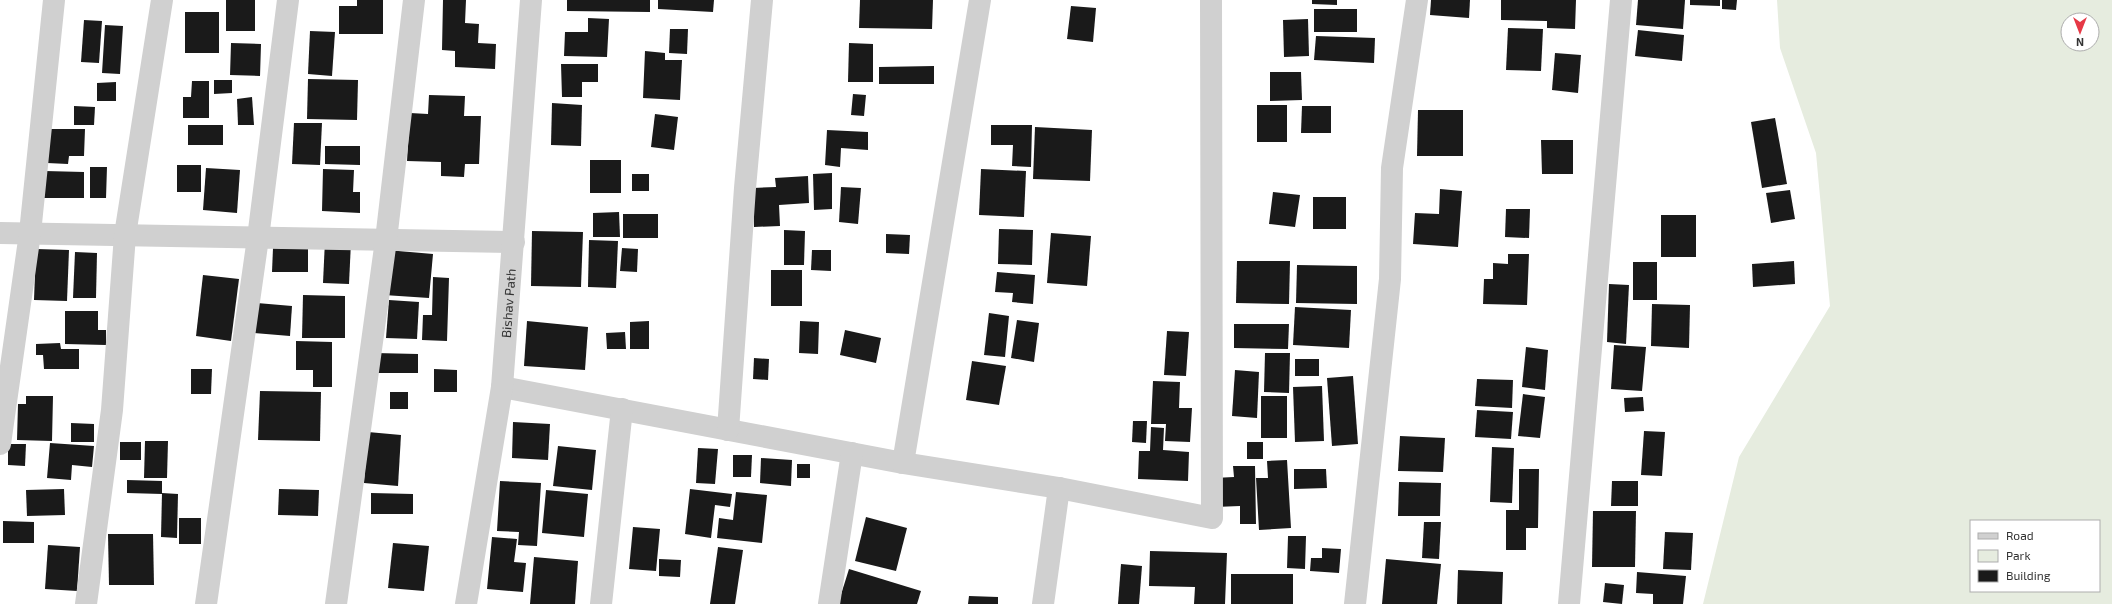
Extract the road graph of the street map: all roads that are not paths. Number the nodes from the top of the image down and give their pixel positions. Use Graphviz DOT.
graph roads {
  1 [pos="54,0"];
  2 [pos="162,0"];
  3 [pos="288,0"];
  4 [pos="414,0"];
  5 [pos="531,0"];
  6 [pos="762,0"];
  7 [pos="980,0"];
  8 [pos="1212,0"];
  9 [pos="1417,0"];
  10 [pos="1621,0"];
  11 [pos="0,233"];
  12 [pos="30,233"];
  13 [pos="125,235"];
  14 [pos="258,238"];
  15 [pos="386,240"];
  16 [pos="514,242"];
  17 [pos="502,387"];
  18 [pos="622,409"];
  19 [pos="728,430"];
  20 [pos="0,444"];
  21 [pos="852,453"];
  22 [pos="903,463"];
  23 [pos="1059,488"];
  24 [pos="86,604"];
  25 [pos="206,604"];
  26 [pos="336,604"];
  27 [pos="466,604"];
  28 [pos="601,604"];
  29 [pos="829,604"];
  30 [pos="1043,604"];
  31 [pos="1355,604"];
  32 [pos="1569,604"];
  1 -- 12 [label="street"];
  2 -- 13 [label="street"];
  3 -- 14 [label="street"];
  4 -- 15 [label="street"];
  5 -- 16 [label="street, Bishav Path"];
  6 -- 19 [label="street"];
  7 -- 22 [label="street"];
  8 -- 23 [label="street"];
  9 -- 31 [label="street"];
  10 -- 32 [label="street"];
  11 -- 12 [label="street"];
  12 -- 13 [label="street"];
  12 -- 20 [label="street"];
  13 -- 14 [label="street"];
  13 -- 24 [label="street"];
  14 -- 15 [label="street"];
  14 -- 25 [label="street"];
  15 -- 16 [label="street"];
  15 -- 26 [label="street"];
  16 -- 17 [label="street, Bishav Path"];
  17 -- 18 [label="street"];
  17 -- 27 [label="street, Bishav Path"];
  18 -- 19 [label="street"];
  18 -- 28 [label="street"];
  19 -- 21 [label="street"];
  21 -- 22 [label="street"];
  21 -- 29 [label="street"];
  22 -- 23 [label="street"];
  23 -- 30 [label="street"];
}
